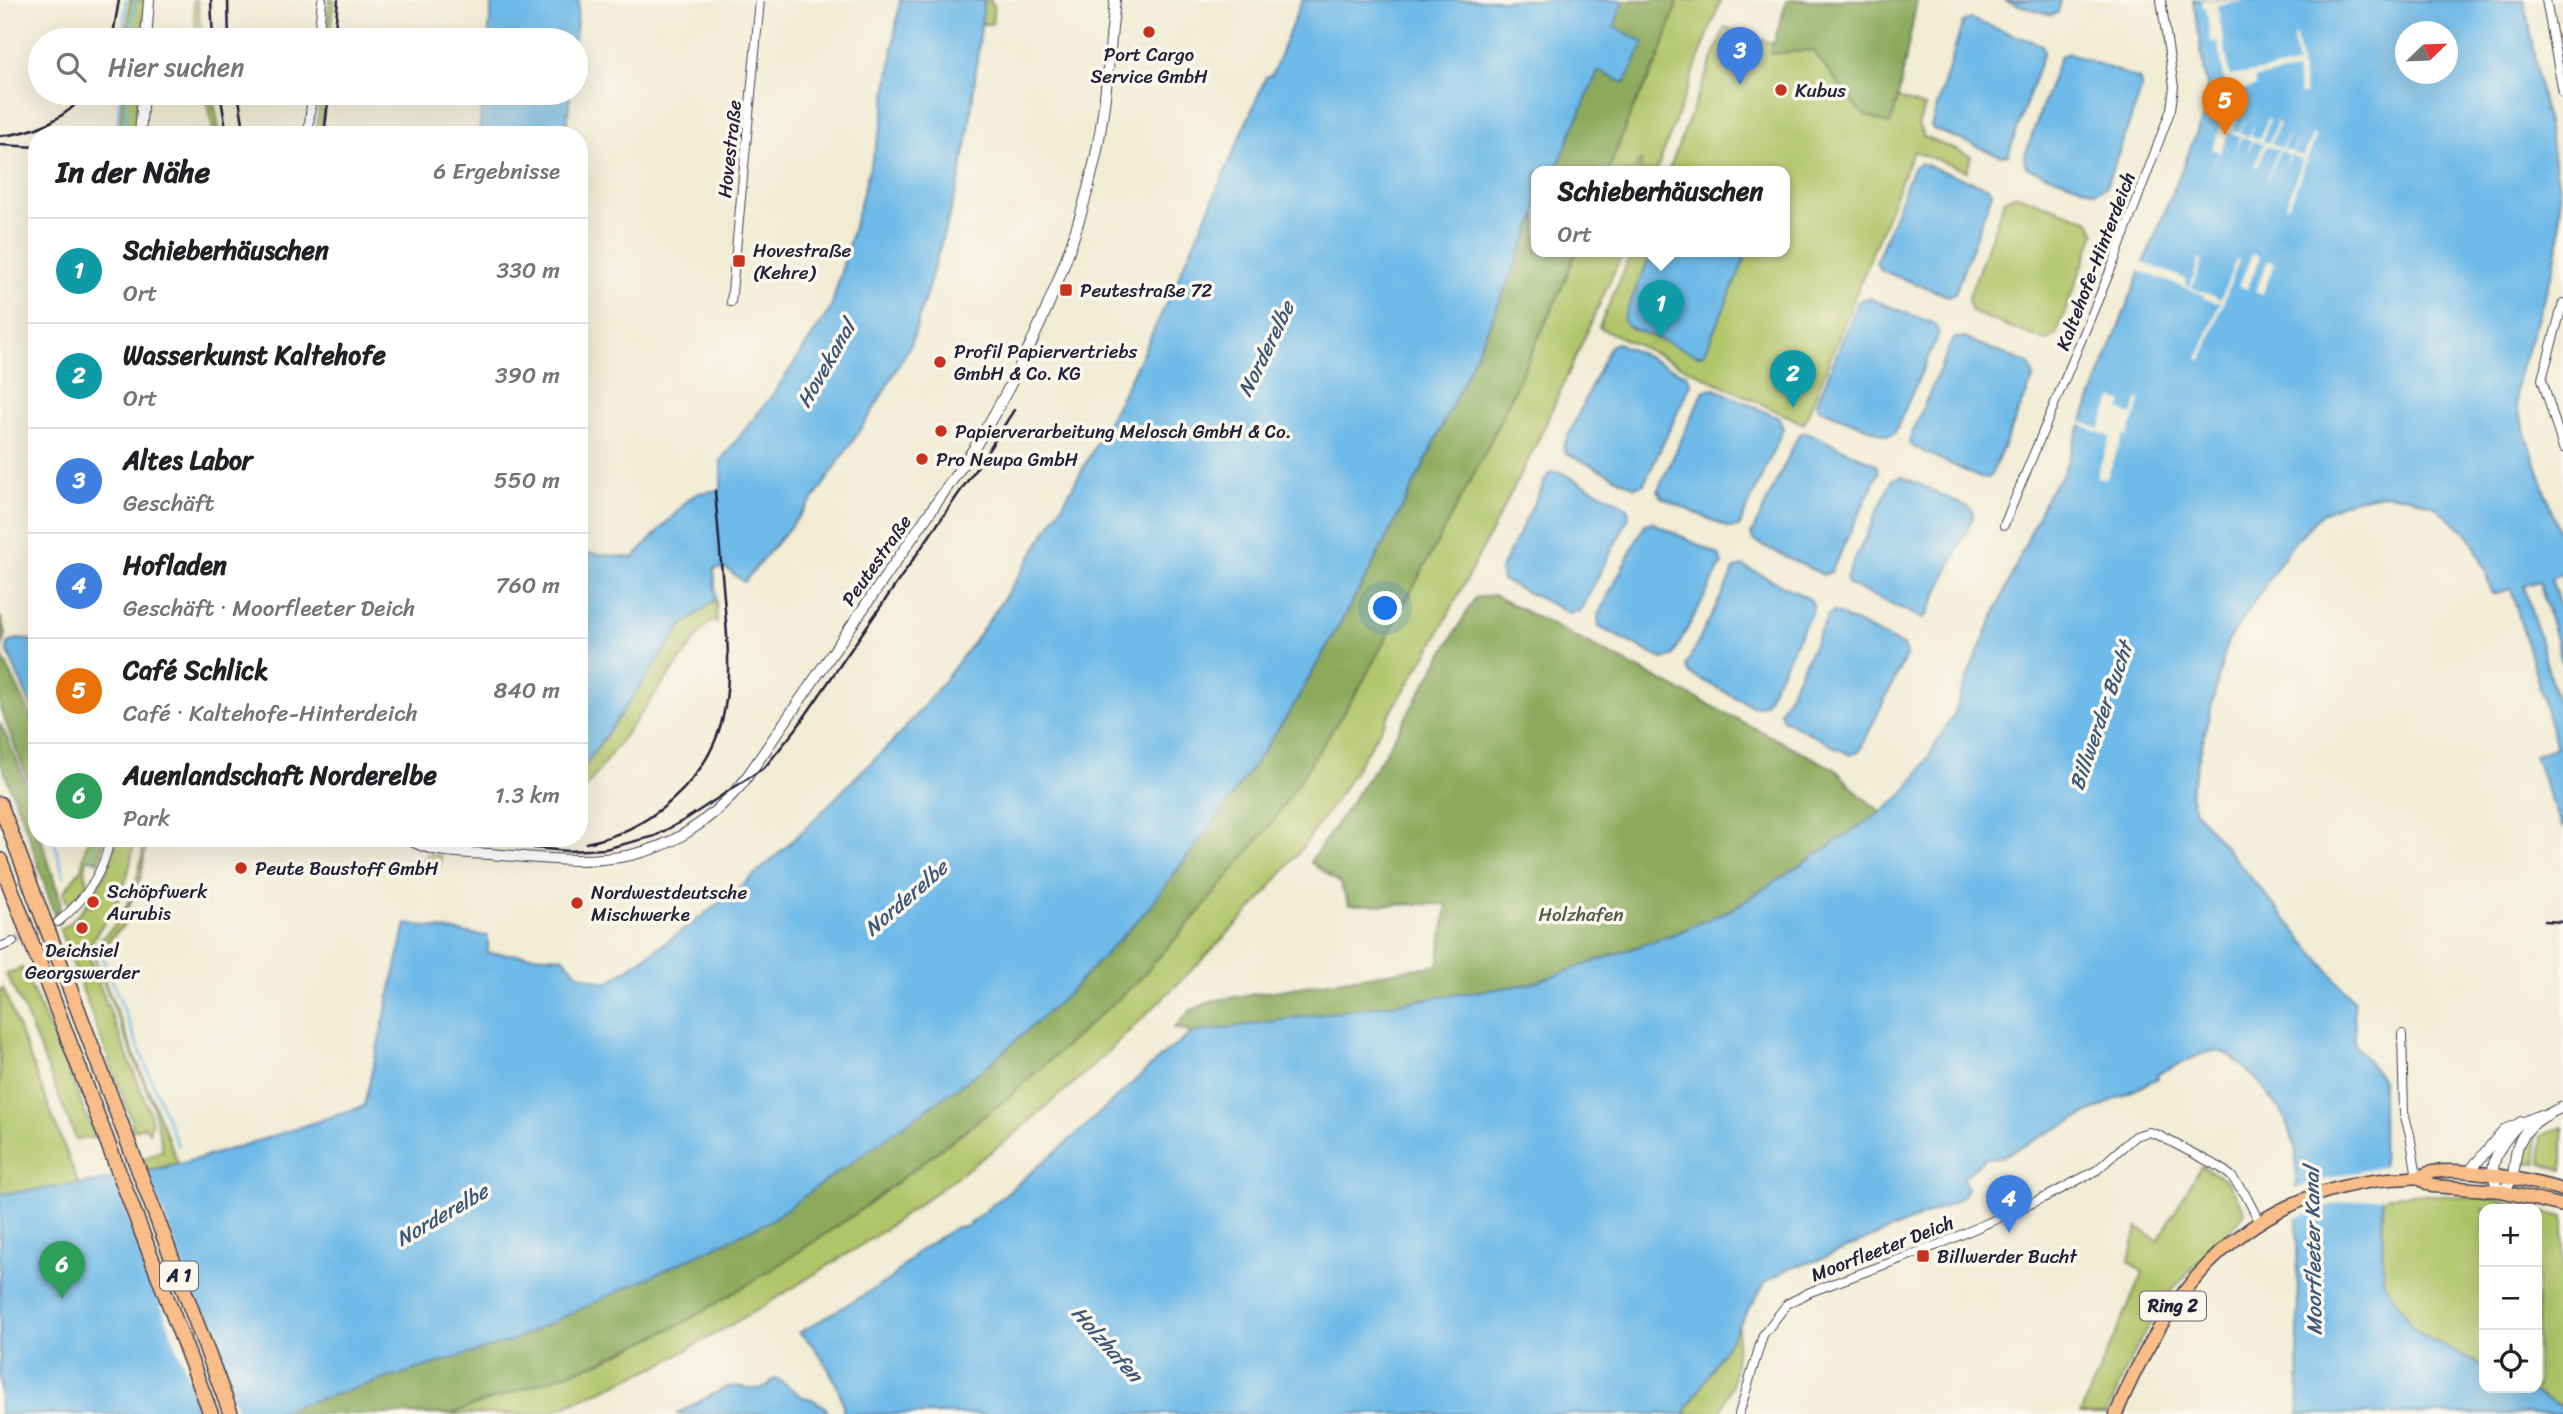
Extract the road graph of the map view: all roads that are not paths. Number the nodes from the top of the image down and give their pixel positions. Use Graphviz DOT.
graph roads {
  1 [pos="149,0"];
  2 [pos="322,0"];
  3 [pos="760,0"];
  4 [pos="1115,0"];
  5 [pos="2161,0"];
  6 [pos="2546,0"];
  7 [pos="147,28"];
  8 [pos="318,28"];
  9 [pos="2563,93"];
  10 [pos="142,105"];
  11 [pos="311,105"];
  12 [pos="141,126"];
  13 [pos="309,126"];
  14 [pos="731,302"];
  15 [pos="2563,303"];
  16 [pos="2563,448"];
  17 [pos="2004,526"];
  18 [pos="0,804"];
  19 [pos="107,847"];
  20 [pos="430,847"];
  21 [pos="0,860"];
  22 [pos="50,920"];
  23 [pos="13,942"];
  24 [pos="0,947"];
  25 [pos="2402,1034"];
  26 [pos="2563,1107"];
  27 [pos="2548,1114"];
  28 [pos="2521,1122"];
  29 [pos="2467,1173"];
  30 [pos="2493,1175"];
  31 [pos="2417,1177"];
  32 [pos="2512,1178"];
  33 [pos="2563,1190"];
  34 [pos="2501,1191"];
  35 [pos="2563,1206"];
  36 [pos="2259,1221"];
  37 [pos="211,1414"];
  38 [pos="231,1414"];
  39 [pos="1739,1414"];
  40 [pos="2116,1414"];
  1 -- 7 [label="street"];
  2 -- 8 [label="street"];
  3 -- 14 [label="street, Hovestraße"];
  4 -- 20 [label="street, Peutestraße"];
  5 -- 17 [label="street, Kaltehofe-Hinterdeich"];
  6 -- 9 [label="street"];
  10 -- 12 [label="street"];
  11 -- 13 [label="street"];
  15 -- 16 [label="street"];
  18 -- 22 [label="highway, A 1"];
  19 -- 22 [label="street"];
  21 -- 37 [label="highway, A 1, bridge"];
  22 -- 38 [label="highway, A 1, bridge"];
  23 -- 24 [label="street"];
  25 -- 31 [label="street"];
  26 -- 27 [label="street"];
  27 -- 28 [label="street"];
  27 -- 32 [label="street"];
  28 -- 29 [label="street"];
  28 -- 30 [label="street"];
  29 -- 30 [label="main road, Ring 2"];
  29 -- 31 [label="main road, Ring 2"];
  30 -- 32 [label="main road, Ring 2"];
  30 -- 34 [label="street"];
  31 -- 34 [label="main road, Ring 2"];
  31 -- 36 [label="main road, Ring 2"];
  32 -- 33 [label="main road, Ring 2"];
  32 -- 34 [label="street"];
  34 -- 35 [label="main road, Ring 2"];
  36 -- 39 [label="street, Moorfleeter Deich"];
  36 -- 40 [label="main road, Ring 2"];
}
